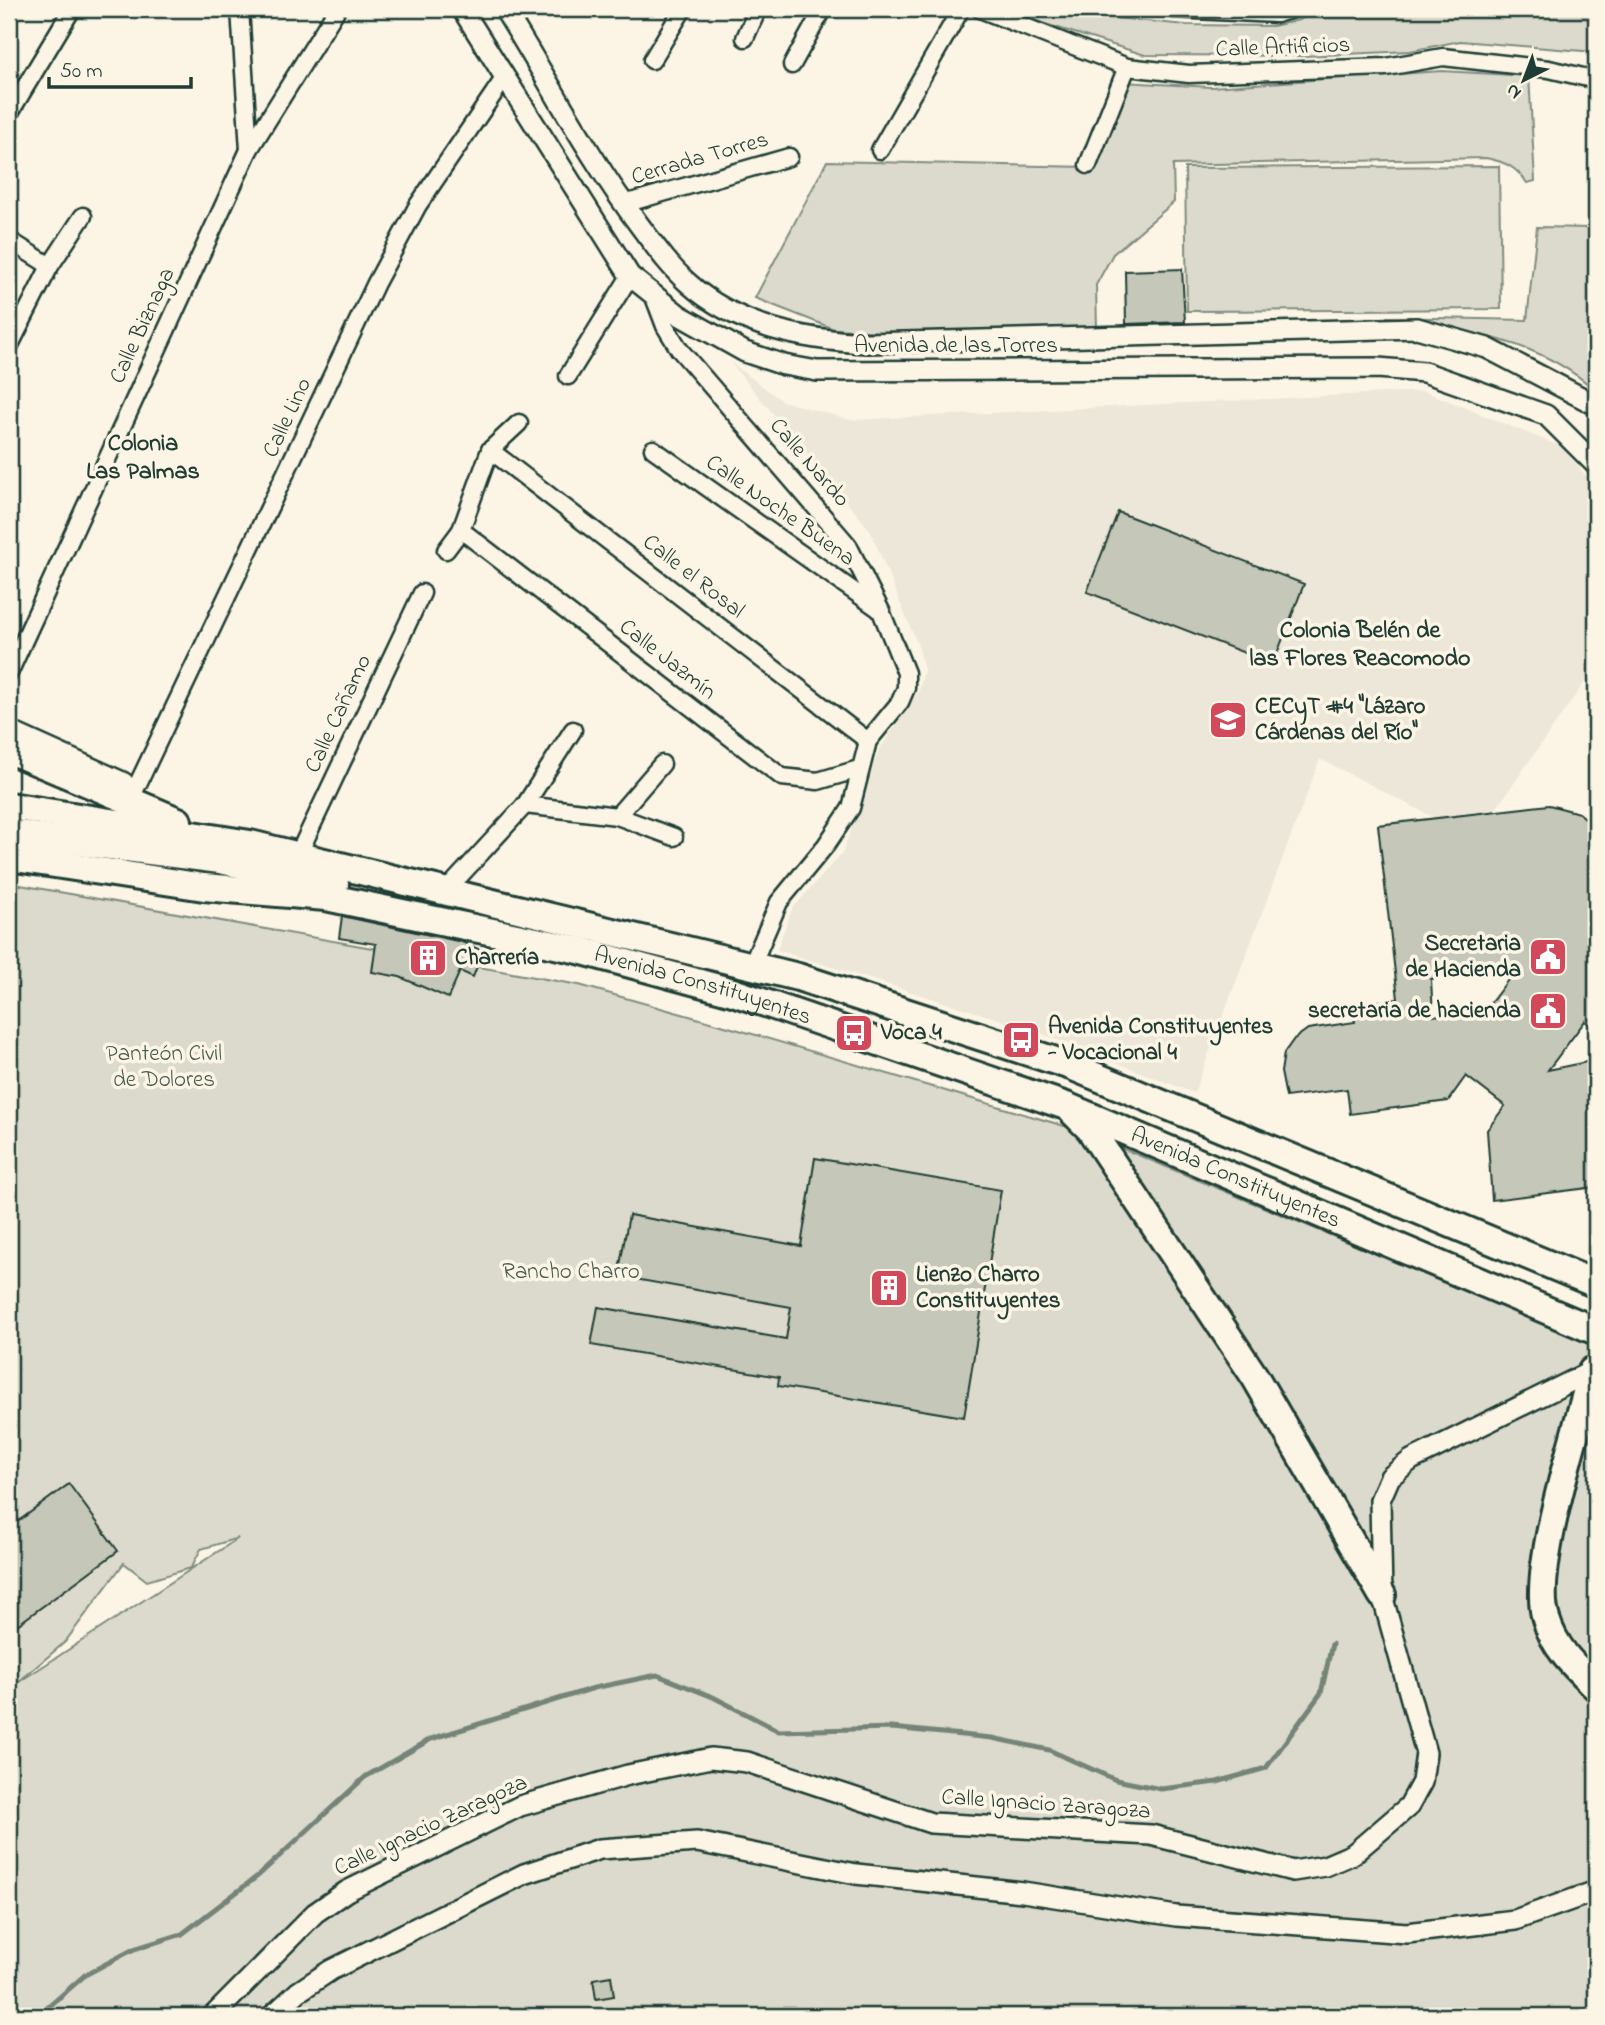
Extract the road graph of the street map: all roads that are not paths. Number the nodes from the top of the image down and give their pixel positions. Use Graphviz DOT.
graph roads {
  1 [pos="72,9"];
  2 [pos="240,9"];
  3 [pos="337,9"];
  4 [pos="462,9"];
  5 [pos="504,9"];
  6 [pos="683,9"];
  7 [pos="758,9"];
  8 [pos="823,9"];
  9 [pos="961,9"];
  10 [pos="980,9"];
  11 [pos="1175,9"];
  12 [pos="1293,9"];
  13 [pos="745,38"];
  14 [pos="652,60"];
  15 [pos="792,65"];
  16 [pos="1127,67"];
  17 [pos="505,78"];
  18 [pos="1596,80"];
  19 [pos="9,114"];
  20 [pos="580,134"];
  21 [pos="549,148"];
  22 [pos="249,150"];
  23 [pos="880,150"];
  24 [pos="789,157"];
  25 [pos="1088,164"];
  26 [pos="624,204"];
  27 [pos="83,216"];
  28 [pos="9,240"];
  29 [pos="50,266"];
  30 [pos="630,276"];
  31 [pos="654,297"];
  32 [pos="1105,338"];
  33 [pos="9,347"];
  34 [pos="1107,370"];
  35 [pos="568,376"];
  36 [pos="1596,405"];
  37 [pos="519,423"];
  38 [pos="653,449"];
  39 [pos="490,450"];
  40 [pos="1596,465"];
  41 [pos="461,530"];
  42 [pos="446,550"];
  43 [pos="422,593"];
  44 [pos="881,611"];
  45 [pos="9,673"];
  46 [pos="573,730"];
  47 [pos="9,733"];
  48 [pos="867,741"];
  49 [pos="9,750"];
  50 [pos="662,764"];
  51 [pos="859,769"];
  52 [pos="135,790"];
  53 [pos="525,805"];
  54 [pos="9,806"];
  55 [pos="159,814"];
  56 [pos="617,816"];
  57 [pos="9,833"];
  58 [pos="674,837"];
  59 [pos="250,844"];
  60 [pos="298,855"];
  61 [pos="9,857"];
  62 [pos="445,892"];
  63 [pos="489,931"];
  64 [pos="752,965"];
  65 [pos="1066,1106"];
  66 [pos="1596,1284"];
  67 [pos="1596,1331"];
  68 [pos="1594,1370"];
  69 [pos="1382,1595"];
  70 [pos="1596,1687"];
  71 [pos="1596,1891"];
  72 [pos="213,2016"];
  73 [pos="272,2016"];
  1 -- 19 [label="street"];
  2 -- 22 [label="street"];
  3 -- 22 [label="street, Calle Biznaga"];
  4 -- 17 [label="street, Avenida de las Torres"];
  5 -- 20 [label="street, Avenida de las Torres"];
  6 -- 14 [label="street"];
  7 -- 13 [label="street"];
  8 -- 15 [label="street"];
  9 -- 23 [label="street"];
  10 -- 16 [label="street, Calle Artificios"];
  11 -- 12 [label="street"];
  16 -- 18 [label="street, Calle Artificios"];
  16 -- 25 [label="street"];
  17 -- 21 [label="street, Avenida de las Torres"];
  17 -- 52 [label="street, Calle Lino"];
  20 -- 21 [label="street"];
  20 -- 26 [label="street, Avenida de las Torres"];
  21 -- 30 [label="street, Avenida de las Torres"];
  22 -- 45 [label="street, Calle Biznaga"];
  24 -- 26 [label="street, Cerrada Torres"];
  26 -- 32 [label="street, Avenida de las Torres"];
  27 -- 29 [label="street"];
  28 -- 29 [label="street"];
  29 -- 33 [label="street"];
  30 -- 31 [label="street, Avenida de las Torres"];
  30 -- 35 [label="street"];
  31 -- 34 [label="street, Avenida de las Torres"];
  31 -- 44 [label="street, Calle Nardo"];
  32 -- 34 [label="street"];
  32 -- 36 [label="street, Avenida de las Torres"];
  34 -- 40 [label="street, Avenida de las Torres"];
  37 -- 39 [label="street"];
  38 -- 44 [label="street, Calle Noche Buena"];
  39 -- 41 [label="street"];
  39 -- 48 [label="street, Calle el Rosal"];
  41 -- 42 [label="street"];
  41 -- 51 [label="street, Calle Jazmín"];
  43 -- 60 [label="street, Calle Cañamo"];
  44 -- 48 [label="street, Calle Nardo"];
  46 -- 53 [label="street"];
  47 -- 52 [label="main road"];
  48 -- 51 [label="street"];
  49 -- 55 [label="highway"];
  50 -- 56 [label="street"];
  51 -- 64 [label="street"];
  52 -- 55 [label="main road"];
  53 -- 56 [label="street"];
  53 -- 62 [label="street"];
  54 -- 59 [label="highway, Avenida Constituyentes"];
  55 -- 59 [label="highway"];
  56 -- 58 [label="street"];
  57 -- 63 [label="highway"];
  59 -- 60 [label="highway, Avenida Constituyentes"];
  60 -- 62 [label="highway, Avenida Constituyentes"];
  61 -- 63 [label="highway, Avenida Constituyentes"];
  62 -- 64 [label="highway, Avenida Constituyentes"];
  63 -- 65 [label="highway, Avenida Constituyentes"];
  64 -- 66 [label="highway, Avenida Constituyentes"];
  65 -- 67 [label="highway, Avenida Constituyentes"];
  65 -- 69 [label="highway"];
  68 -- 69 [label="street, Calle Ignacio Zaragoza"];
  68 -- 70 [label="highway"];
  69 -- 72 [label="street, Calle Ignacio Zaragoza"];
  71 -- 73 [label="street"];
}
